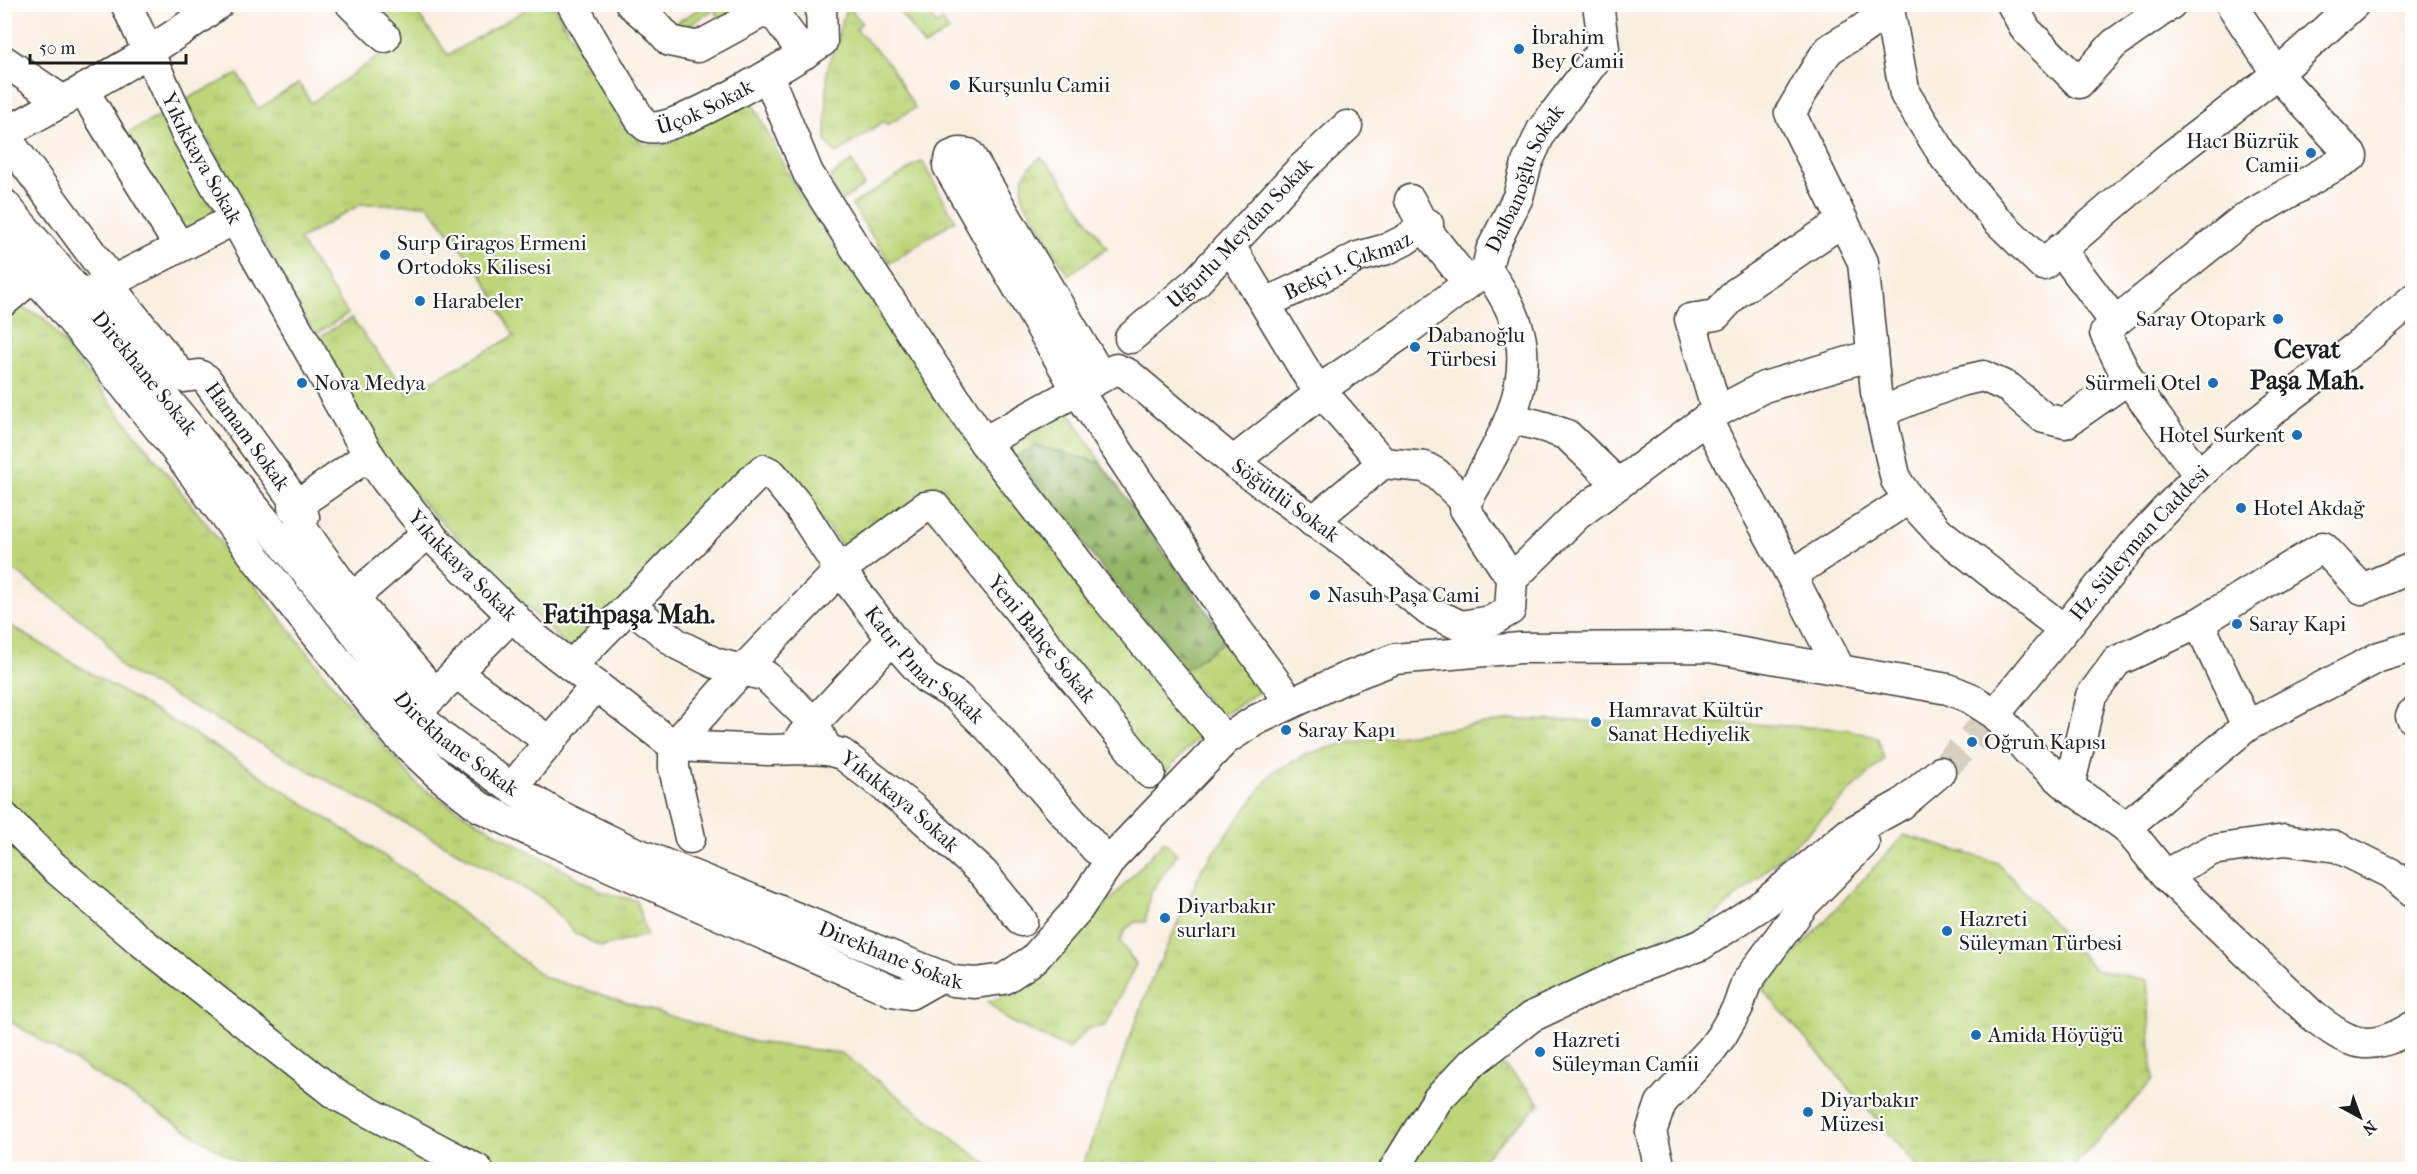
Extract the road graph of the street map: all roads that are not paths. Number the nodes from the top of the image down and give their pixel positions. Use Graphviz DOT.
graph roads {
  1 [pos="126,4"];
  2 [pos="218,4"];
  3 [pos="351,4"];
  4 [pos="572,4"];
  5 [pos="631,4"];
  6 [pos="821,4"];
  7 [pos="1882,4"];
  8 [pos="1888,4"];
  9 [pos="2012,4"];
  10 [pos="2171,4"];
  11 [pos="2231,4"];
  12 [pos="2354,4"];
  13 [pos="1601,6"];
  14 [pos="385,37"];
  15 [pos="813,48"];
  16 [pos="148,51"];
  17 [pos="4,61"];
  18 [pos="2277,74"];
  19 [pos="768,76"];
  20 [pos="73,95"];
  21 [pos="1347,126"];
  22 [pos="4,134"];
  23 [pos="1410,200"];
  24 [pos="4,204"];
  25 [pos="235,219"];
  26 [pos="1843,221"];
  27 [pos="1426,226"];
  28 [pos="4,243"];
  29 [pos="179,246"];
  30 [pos="1230,246"];
  31 [pos="2060,249"];
  32 [pos="44,268"];
  33 [pos="1478,276"];
  34 [pos="95,290"];
  35 [pos="2412,300"];
  36 [pos="4,301"];
  37 [pos="1266,303"];
  38 [pos="2115,322"];
  39 [pos="1130,339"];
  40 [pos="1872,356"];
  41 [pos="1098,379"];
  42 [pos="2128,380"];
  43 [pos="1319,390"];
  44 [pos="1880,412"];
  45 [pos="1712,416"];
  46 [pos="1510,418"];
  47 [pos="984,442"];
  48 [pos="369,455"];
  49 [pos="1233,462"];
  50 [pos="1383,463"];
  51 [pos="2199,474"];
  52 [pos="1618,484"];
  53 [pos="1909,499"];
  54 [pos="1466,502"];
  55 [pos="295,507"];
  56 [pos="1313,521"];
  57 [pos="429,532"];
  58 [pos="2412,568"];
  59 [pos="840,570"];
  60 [pos="1791,575"];
  61 [pos="1512,579"];
  62 [pos="350,600"];
  63 [pos="630,606"];
  64 [pos="513,615"];
  65 [pos="2199,623"];
  66 [pos="2063,628"];
  67 [pos="892,639"];
  68 [pos="2409,657"];
  69 [pos="571,666"];
  70 [pos="1839,668"];
  71 [pos="742,670"];
  72 [pos="456,673"];
  73 [pos="596,686"];
  74 [pos="1291,703"];
  75 [pos="1995,714"];
  76 [pos="813,722"];
  77 [pos="2247,726"];
  78 [pos="1225,740"];
  79 [pos="550,742"];
  80 [pos="674,746"];
  81 [pos="791,749"];
  82 [pos="827,750"];
  83 [pos="1940,772"];
  84 [pos="1150,773"];
  85 [pos="520,778"];
  86 [pos="2069,788"];
  87 [pos="1902,804"];
  88 [pos="4,817"];
  89 [pos="2126,827"];
  90 [pos="690,838"];
  91 [pos="1096,849"];
  92 [pos="2165,875"];
  93 [pos="2412,891"];
  94 [pos="1022,921"];
  95 [pos="942,976"];
  96 [pos="2405,1032"];
  97 [pos="478,1170"];
  98 [pos="1394,1170"];
  99 [pos="1655,1170"];
  1 -- 16 [label="street, Yıkıkkaya Sokak"];
  2 -- 16 [label="street"];
  3 -- 14 [label="street"];
  4 -- 19 [label="street, Üçok Sokak"];
  5 -- 15 [label="street"];
  6 -- 15 [label="street"];
  7 -- 26 [label="street"];
  8 -- 31 [label="street"];
  9 -- 10 [label="street"];
  11 -- 18 [label="street"];
  12 -- 18 [label="street"];
  13 -- 33 [label="street, Dalbanoğlu Sokak"];
  15 -- 19 [label="street, Üçok Sokak"];
  16 -- 20 [label="street"];
  16 -- 25 [label="street, Yıkıkkaya Sokak"];
  17 -- 20 [label="street"];
  18 -- 31 [label="street"];
  18 -- 38 [label="street"];
  19 -- 47 [label="street"];
  20 -- 22 [label="street"];
  20 -- 29 [label="street"];
  21 -- 30 [label="street, Uğurlu Meydan Sokak"];
  22 -- 34 [label="street, Hamam Sokak"];
  23 -- 27 [label="street"];
  24 -- 32 [label="street, Direkhane Sokak"];
  25 -- 29 [label="street"];
  25 -- 48 [label="street, Yıkıkkaya Sokak"];
  26 -- 40 [label="street"];
  26 -- 45 [label="street"];
  27 -- 33 [label="street"];
  27 -- 37 [label="street, Bekçi 1. Çıkmaz"];
  28 -- 32 [label="street"];
  29 -- 34 [label="street"];
  30 -- 37 [label="street"];
  30 -- 39 [label="street, Uğurlu Meydan Sokak"];
  31 -- 38 [label="street"];
  32 -- 34 [label="street, Direkhane Sokak"];
  32 -- 36 [label="street"];
  32 -- 95 [label="street"];
  33 -- 43 [label="street"];
  33 -- 46 [label="street, Dalbanoğlu Sokak"];
  34 -- 55 [label="street, Hamam Sokak"];
  34 -- 95 [label="street, Direkhane Sokak"];
  35 -- 51 [label="street, Hz. Süleyman Caddesi"];
  37 -- 43 [label="street"];
  38 -- 42 [label="street"];
  40 -- 44 [label="street"];
  40 -- 45 [label="street"];
  41 -- 41 [label="street"];
  41 -- 47 [label="street"];
  41 -- 49 [label="street, Söğütlü Sokak"];
  41 -- 74 [label="street"];
  42 -- 44 [label="street"];
  42 -- 51 [label="street"];
  43 -- 49 [label="street"];
  43 -- 50 [label="street"];
  44 -- 53 [label="street"];
  45 -- 52 [label="street"];
  45 -- 60 [label="street"];
  46 -- 52 [label="street"];
  46 -- 54 [label="street, Dalbanoğlu Sokak"];
  47 -- 78 [label="street"];
  48 -- 55 [label="street"];
  48 -- 57 [label="street, Yıkıkkaya Sokak"];
  49 -- 56 [label="street, Söğütlü Sokak"];
  50 -- 54 [label="street"];
  50 -- 56 [label="street"];
  51 -- 66 [label="street, Hz. Süleyman Caddesi"];
  52 -- 61 [label="street"];
  53 -- 60 [label="street"];
  53 -- 66 [label="street"];
  54 -- 61 [label="street"];
  55 -- 62 [label="street, Hamam Sokak"];
  56 -- 61 [label="street, Söğütlü Sokak"];
  57 -- 62 [label="street"];
  57 -- 64 [label="street, Yıkıkkaya Sokak"];
  58 -- 65 [label="street"];
  59 -- 63 [label="street, Katır Pınar Sokak"];
  59 -- 67 [label="street, Katır Pınar Sokak"];
  59 -- 71 [label="street"];
  59 -- 84 [label="street, Yeni Bahçe Sokak"];
  60 -- 70 [label="street"];
  62 -- 72 [label="street, Hamam Sokak"];
  63 -- 69 [label="street"];
  63 -- 71 [label="street"];
  64 -- 69 [label="street, Yıkıkkaya Sokak"];
  64 -- 72 [label="street"];
  65 -- 77 [label="street"];
  65 -- 86 [label="street"];
  66 -- 75 [label="street, Hz. Süleyman Caddesi"];
  67 -- 76 [label="street"];
  67 -- 91 [label="street, Katır Pınar Sokak"];
  68 -- 77 [label="street"];
  69 -- 73 [label="street, Yıkıkkaya Sokak"];
  70 -- 74 [label="street, Direkhane Sokak"];
  70 -- 75 [label="street, Direkhane Sokak"];
  71 -- 76 [label="street"];
  71 -- 80 [label="street"];
  72 -- 79 [label="street"];
  73 -- 79 [label="street"];
  73 -- 80 [label="street, Yıkıkkaya Sokak"];
  74 -- 78 [label="street, Direkhane Sokak"];
  75 -- 86 [label="street, Direkhane Sokak"];
  76 -- 81 [label="street"];
  76 -- 82 [label="street"];
  77 -- 89 [label="street"];
  78 -- 95 [label="street, Direkhane Sokak"];
  79 -- 85 [label="street"];
  80 -- 81 [label="street, Yıkıkkaya Sokak"];
  80 -- 90 [label="street"];
  81 -- 82 [label="street, Yıkıkkaya Sokak"];
  82 -- 94 [label="street, Yıkıkkaya Sokak"];
  83 -- 87 [label="street"];
  86 -- 89 [label="street, Direkhane Sokak"];
  87 -- 98 [label="street"];
  87 -- 99 [label="street"];
  88 -- 97 [label="street"];
  89 -- 92 [label="street, Direkhane Sokak"];
  92 -- 93 [label="street"];
  92 -- 96 [label="street, Direkhane Sokak"];
}
